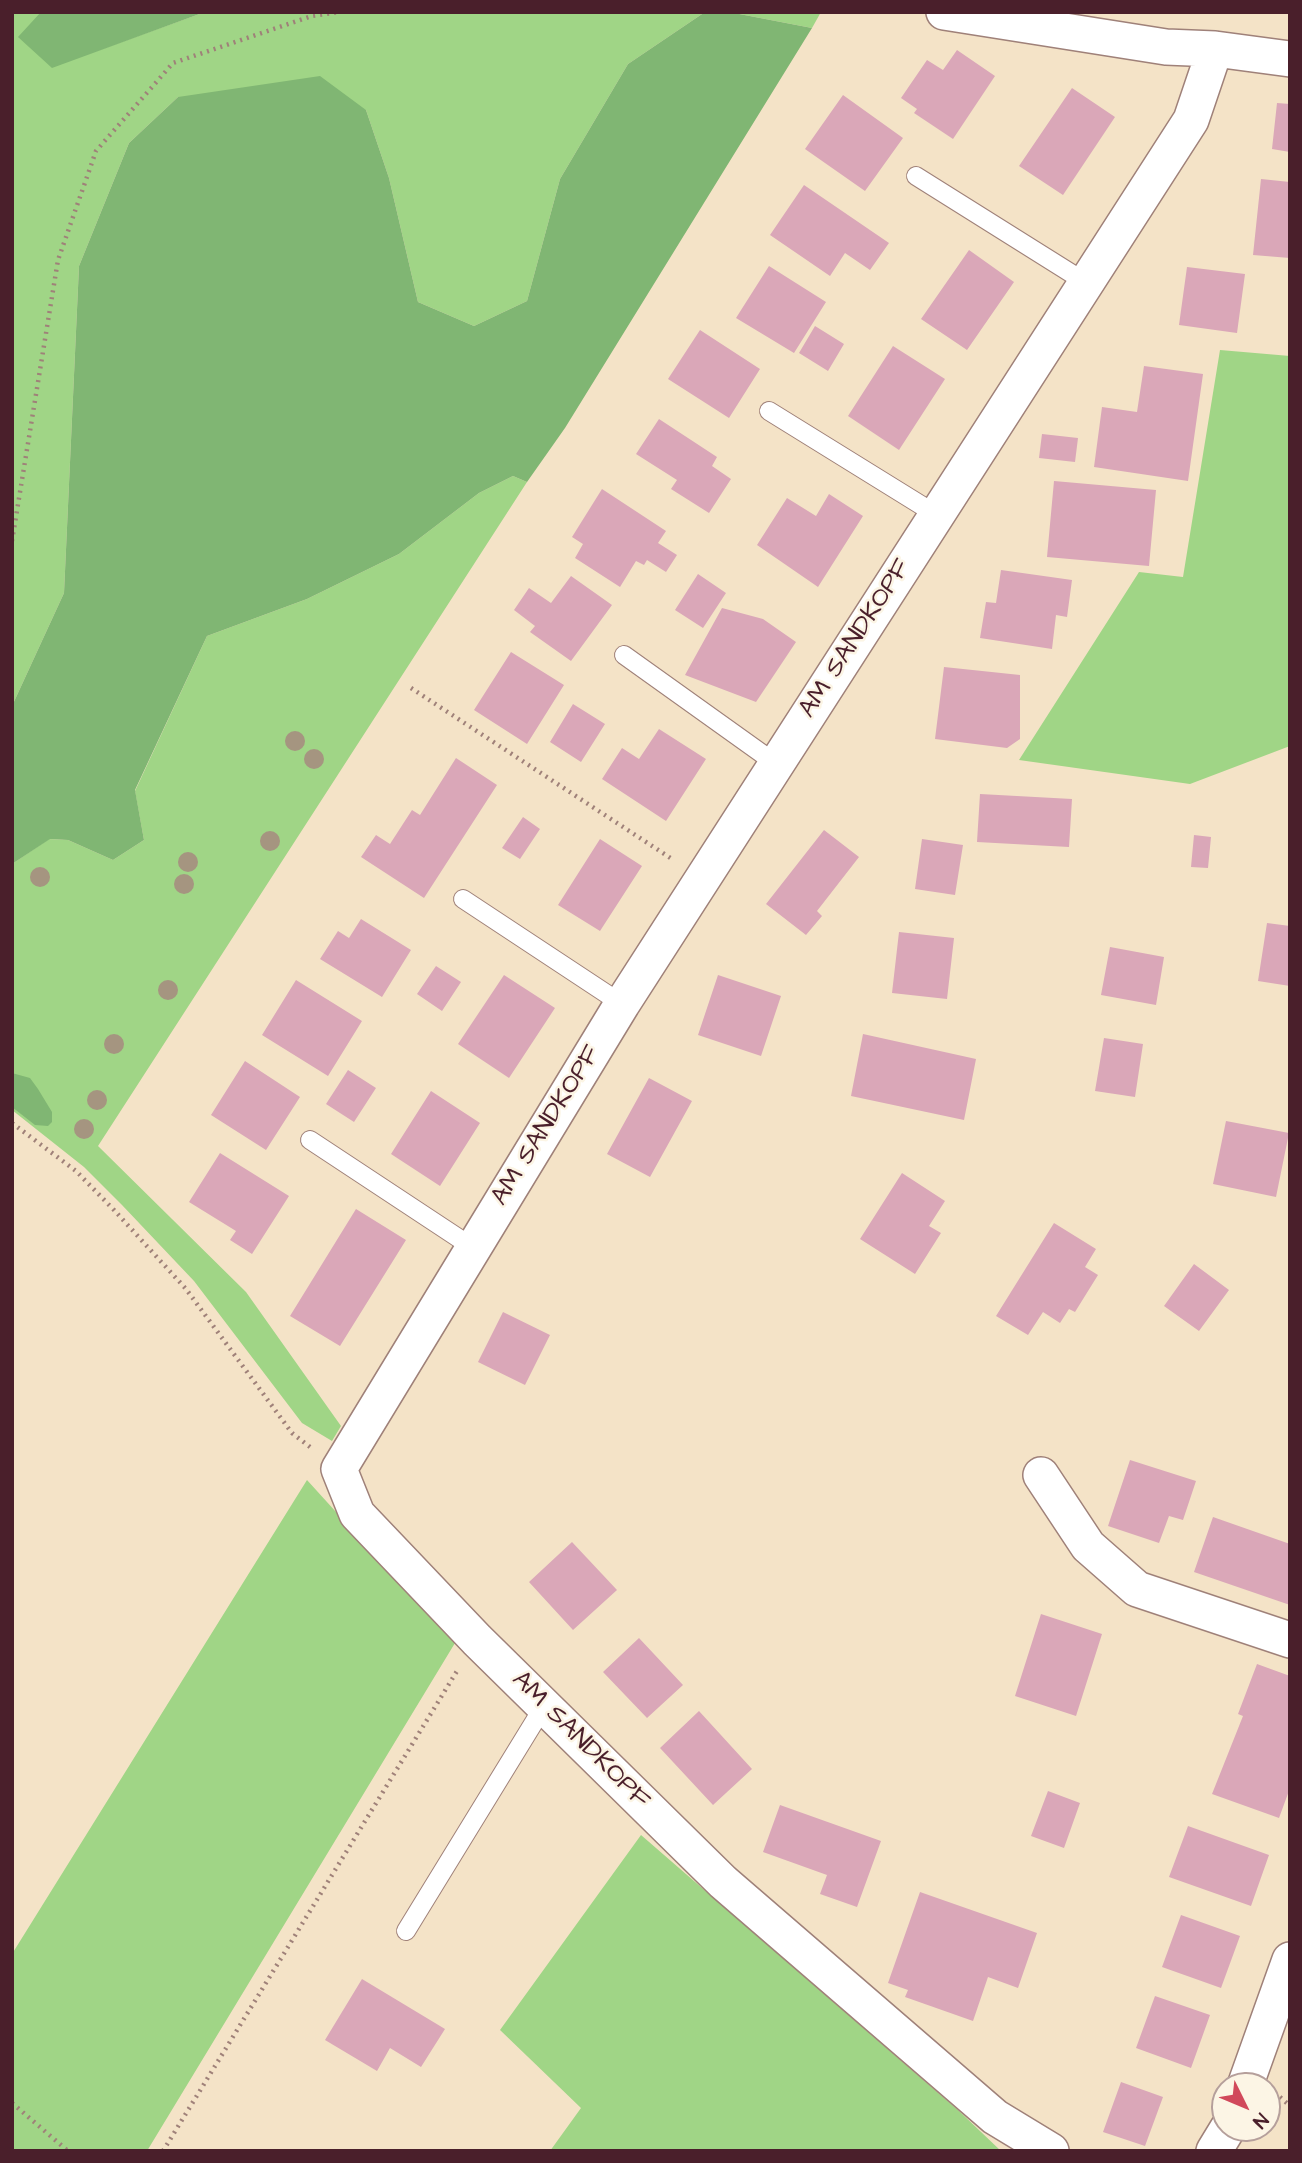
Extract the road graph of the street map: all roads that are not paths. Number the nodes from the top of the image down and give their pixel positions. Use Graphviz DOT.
graph roads {
  1 [pos="944,13"];
  2 [pos="1214,49"];
  3 [pos="1290,59"];
  4 [pos="916,176"];
  5 [pos="1086,282"];
  6 [pos="769,411"];
  7 [pos="937,515"];
  8 [pos="624,655"];
  9 [pos="775,763"];
  10 [pos="463,899"];
  11 [pos="622,1004"];
  12 [pos="310,1140"];
  13 [pos="472,1247"];
  14 [pos="1041,1475"];
  15 [pos="1290,1640"];
  16 [pos="544,1706"];
  17 [pos="406,1931"];
  18 [pos="1290,1961"];
  19 [pos="1250,2072"];
  20 [pos="1051,2151"];
  1 -- 2 [label="street"];
  2 -- 3 [label="street"];
  2 -- 5 [label="street, AM SANDKOPF"];
  4 -- 5 [label="lane"];
  5 -- 7 [label="street, AM SANDKOPF"];
  6 -- 7 [label="lane"];
  7 -- 9 [label="street, AM SANDKOPF"];
  8 -- 9 [label="lane"];
  9 -- 11 [label="street, AM SANDKOPF"];
  10 -- 11 [label="lane"];
  11 -- 13 [label="street, AM SANDKOPF"];
  12 -- 13 [label="lane"];
  13 -- 16 [label="street, AM SANDKOPF"];
  14 -- 15 [label="street"];
  16 -- 17 [label="lane"];
  16 -- 20 [label="street, AM SANDKOPF"];
  18 -- 19 [label="street"];
}
